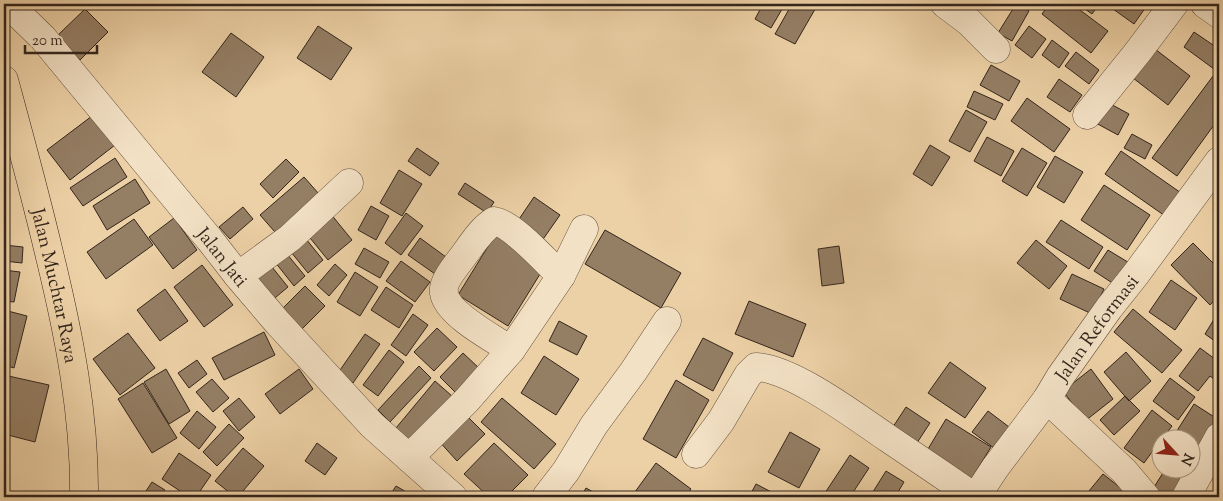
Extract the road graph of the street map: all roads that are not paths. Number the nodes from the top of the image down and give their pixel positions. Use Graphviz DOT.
graph roads {
  1 [pos="8,4"];
  2 [pos="945,4"];
  3 [pos="1174,4"];
  4 [pos="1205,4"];
  5 [pos="1219,14"];
  6 [pos="996,49"];
  7 [pos="4,80"];
  8 [pos="1087,114"];
  9 [pos="1219,161"];
  10 [pos="349,183"];
  11 [pos="584,229"];
  12 [pos="238,276"];
  13 [pos="561,276"];
  14 [pos="667,321"];
  15 [pos="510,350"];
  16 [pos="1047,399"];
  17 [pos="1219,437"];
  18 [pos="696,454"];
  19 [pos="409,458"];
  20 [pos="84,497"];
  21 [pos="453,497"];
  22 [pos="546,497"];
  23 [pos="975,497"];
  24 [pos="1146,497"];
  25 [pos="1186,497"];
  1 -- 12 [label="street, Jalan Jati"];
  2 -- 6 [label="street"];
  3 -- 8 [label="street"];
  4 -- 5 [label="street"];
  7 -- 20 [label="highway, Jalan Muchtar Raya"];
  9 -- 16 [label="street, Jalan Reformasi"];
  10 -- 12 [label="street"];
  11 -- 13 [label="street"];
  12 -- 19 [label="street, Jalan Jati"];
  13 -- 15 [label="street"];
  13 -- 15 [label="street"];
  14 -- 22 [label="street"];
  15 -- 19 [label="street"];
  16 -- 23 [label="street, Jalan Reformasi"];
  16 -- 24 [label="street"];
  17 -- 25 [label="street"];
  18 -- 23 [label="street"];
  19 -- 21 [label="street, Jalan Jati"];
}
